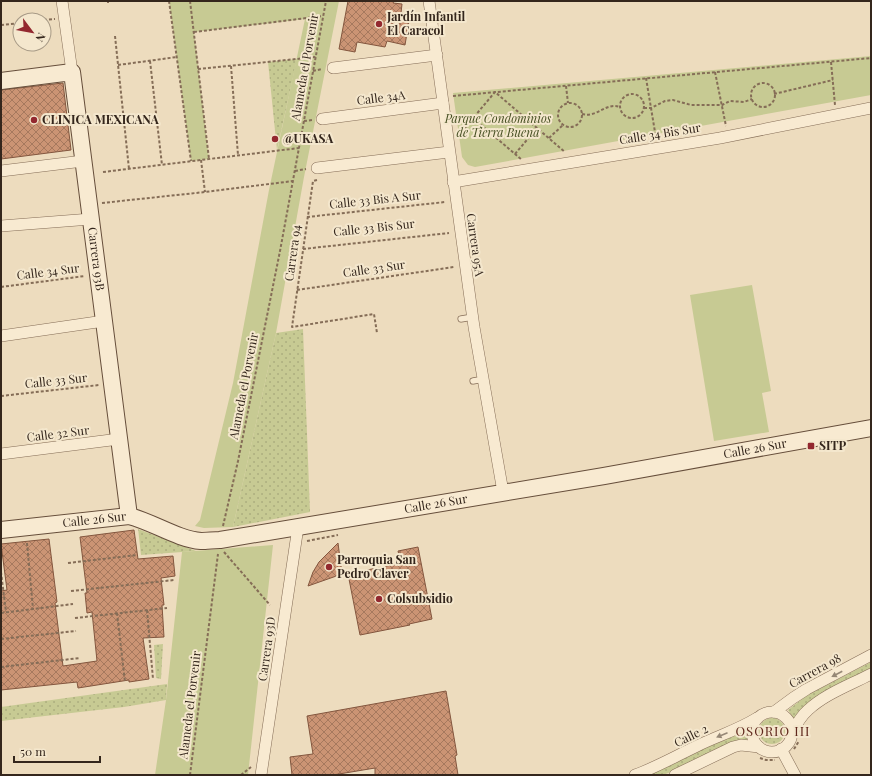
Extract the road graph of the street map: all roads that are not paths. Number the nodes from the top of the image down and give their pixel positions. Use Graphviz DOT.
graph roads {
  1 [pos="62,1"];
  2 [pos="429,1"];
  3 [pos="436,55"];
  4 [pos="333,68"];
  5 [pos="72,72"];
  6 [pos="1,81"];
  7 [pos="447,100"];
  8 [pos="871,108"];
  9 [pos="322,119"];
  10 [pos="449,152"];
  11 [pos="83,161"];
  12 [pos="317,168"];
  13 [pos="1,171"];
  14 [pos="453,182"];
  15 [pos="90,212"];
  16 [pos="1,226"];
  17 [pos="472,317"];
  18 [pos="461,319"];
  19 [pos="104,322"];
  20 [pos="1,336"];
  21 [pos="484,379"];
  22 [pos="472,381"];
  23 [pos="871,428"];
  24 [pos="119,439"];
  25 [pos="1,454"];
  26 [pos="502,492"];
  27 [pos="129,516"];
  28 [pos="298,527"];
  29 [pos="1,530"];
  30 [pos="871,655"];
  31 [pos="871,674"];
  32 [pos="774,712"];
  33 [pos="757,718"];
  34 [pos="792,733"];
  35 [pos="759,747"];
  36 [pos="781,750"];
  37 [pos="262,775"];
  38 [pos="635,775"];
  39 [pos="675,775"];
  40 [pos="795,775"];
  1 -- 5 [label="street, Carrera 93B"];
  2 -- 3 [label="street, Carrera 95A"];
  3 -- 4 [label="street"];
  3 -- 7 [label="street, Carrera 95A"];
  5 -- 6 [label="street"];
  5 -- 11 [label="street, Carrera 93B"];
  7 -- 9 [label="street, Calle 34A"];
  7 -- 10 [label="street, Carrera 95A"];
  8 -- 14 [label="street, Calle 34 Bis Sur"];
  10 -- 12 [label="street"];
  10 -- 14 [label="street, Carrera 95A"];
  11 -- 13 [label="street"];
  11 -- 15 [label="street, Carrera 93B"];
  14 -- 17 [label="street, Carrera 95A"];
  15 -- 16 [label="street"];
  15 -- 19 [label="street, Carrera 93B"];
  17 -- 18 [label="lane"];
  17 -- 21 [label="street, Carrera 95A"];
  19 -- 20 [label="street"];
  19 -- 24 [label="street, Carrera 93B"];
  21 -- 22 [label="lane"];
  21 -- 26 [label="street, Carrera 95A"];
  23 -- 26 [label="street, Calle 26 Sur"];
  24 -- 25 [label="street, Calle 32 Sur"];
  24 -- 27 [label="street, Carrera 93B"];
  26 -- 28 [label="street, Calle 26 Sur"];
  27 -- 28 [label="street, Calle 26 Sur"];
  27 -- 29 [label="street, Calle 26 Sur"];
  28 -- 37 [label="street, Carrera 93D"];
  30 -- 32 [label="street, Carrera 98, one-way"];
  31 -- 34 [label="street"];
  32 -- 33 [label="street"];
  32 -- 34 [label="street"];
  33 -- 35 [label="street"];
  33 -- 38 [label="street, Calle 2, one-way"];
  34 -- 36 [label="street"];
  35 -- 36 [label="street"];
  35 -- 39 [label="street"];
  36 -- 40 [label="street"];
}
